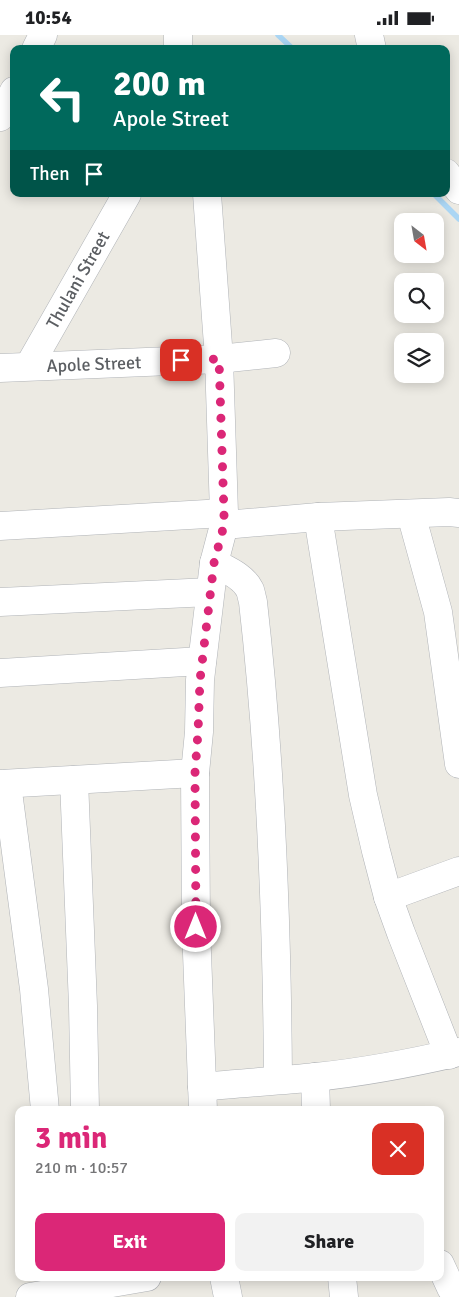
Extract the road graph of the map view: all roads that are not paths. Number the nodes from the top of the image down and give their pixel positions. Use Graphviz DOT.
graph roads {
  1 [pos="10,98"];
  2 [pos="0,117"];
  3 [pos="450,178"];
  4 [pos="459,190"];
  5 [pos="125,197"];
  6 [pos="207,197"];
  7 [pos="276,353"];
  8 [pos="219,359"];
  9 [pos="29,366"];
  10 [pos="0,368"];
  11 [pos="411,513"];
  12 [pos="318,517"];
  13 [pos="224,519"];
  14 [pos="456,520"];
  15 [pos="0,526"];
  16 [pos="214,563"];
  17 [pos="210,591"];
  18 [pos="0,602"];
  19 [pos="202,661"];
  20 [pos="0,673"];
  21 [pos="459,764"];
  22 [pos="195,773"];
  23 [pos="74,780"];
  24 [pos="4,784"];
  25 [pos="459,871"];
  26 [pos="388,897"];
  27 [pos="454,1054"];
  28 [pos="315,1077"];
  29 [pos="278,1080"];
  30 [pos="202,1098"];
  31 [pos="45,1106"];
  32 [pos="84,1106"];
  33 [pos="316,1106"];
  34 [pos="444,1273"];
  35 [pos="102,1281"];
  36 [pos="225,1281"];
  37 [pos="342,1281"];
  38 [pos="30,1297"];
  39 [pos="228,1297"];
  40 [pos="344,1297"];
  41 [pos="458,1297"];
  1 -- 2 [label="street"];
  3 -- 4 [label="street"];
  5 -- 9 [label="street, Thulani Street"];
  6 -- 8 [label="street"];
  7 -- 8 [label="street, Apole Street"];
  8 -- 9 [label="street, Apole Street"];
  8 -- 13 [label="street"];
  9 -- 10 [label="street, Apole Street"];
  11 -- 12 [label="street"];
  11 -- 14 [label="street"];
  11 -- 21 [label="street"];
  12 -- 13 [label="street"];
  12 -- 26 [label="street"];
  13 -- 15 [label="street"];
  13 -- 16 [label="street"];
  16 -- 17 [label="street"];
  16 -- 29 [label="street"];
  17 -- 18 [label="street"];
  17 -- 19 [label="street"];
  19 -- 20 [label="street"];
  19 -- 22 [label="street"];
  22 -- 23 [label="street"];
  22 -- 30 [label="street"];
  23 -- 24 [label="street"];
  23 -- 32 [label="street"];
  24 -- 31 [label="street"];
  25 -- 26 [label="street"];
  26 -- 27 [label="street"];
  27 -- 28 [label="street"];
  28 -- 29 [label="street"];
  28 -- 33 [label="street"];
  29 -- 30 [label="street"];
  34 -- 41 [label="street"];
  35 -- 38 [label="street"];
  36 -- 39 [label="street"];
  37 -- 40 [label="street"];
}
